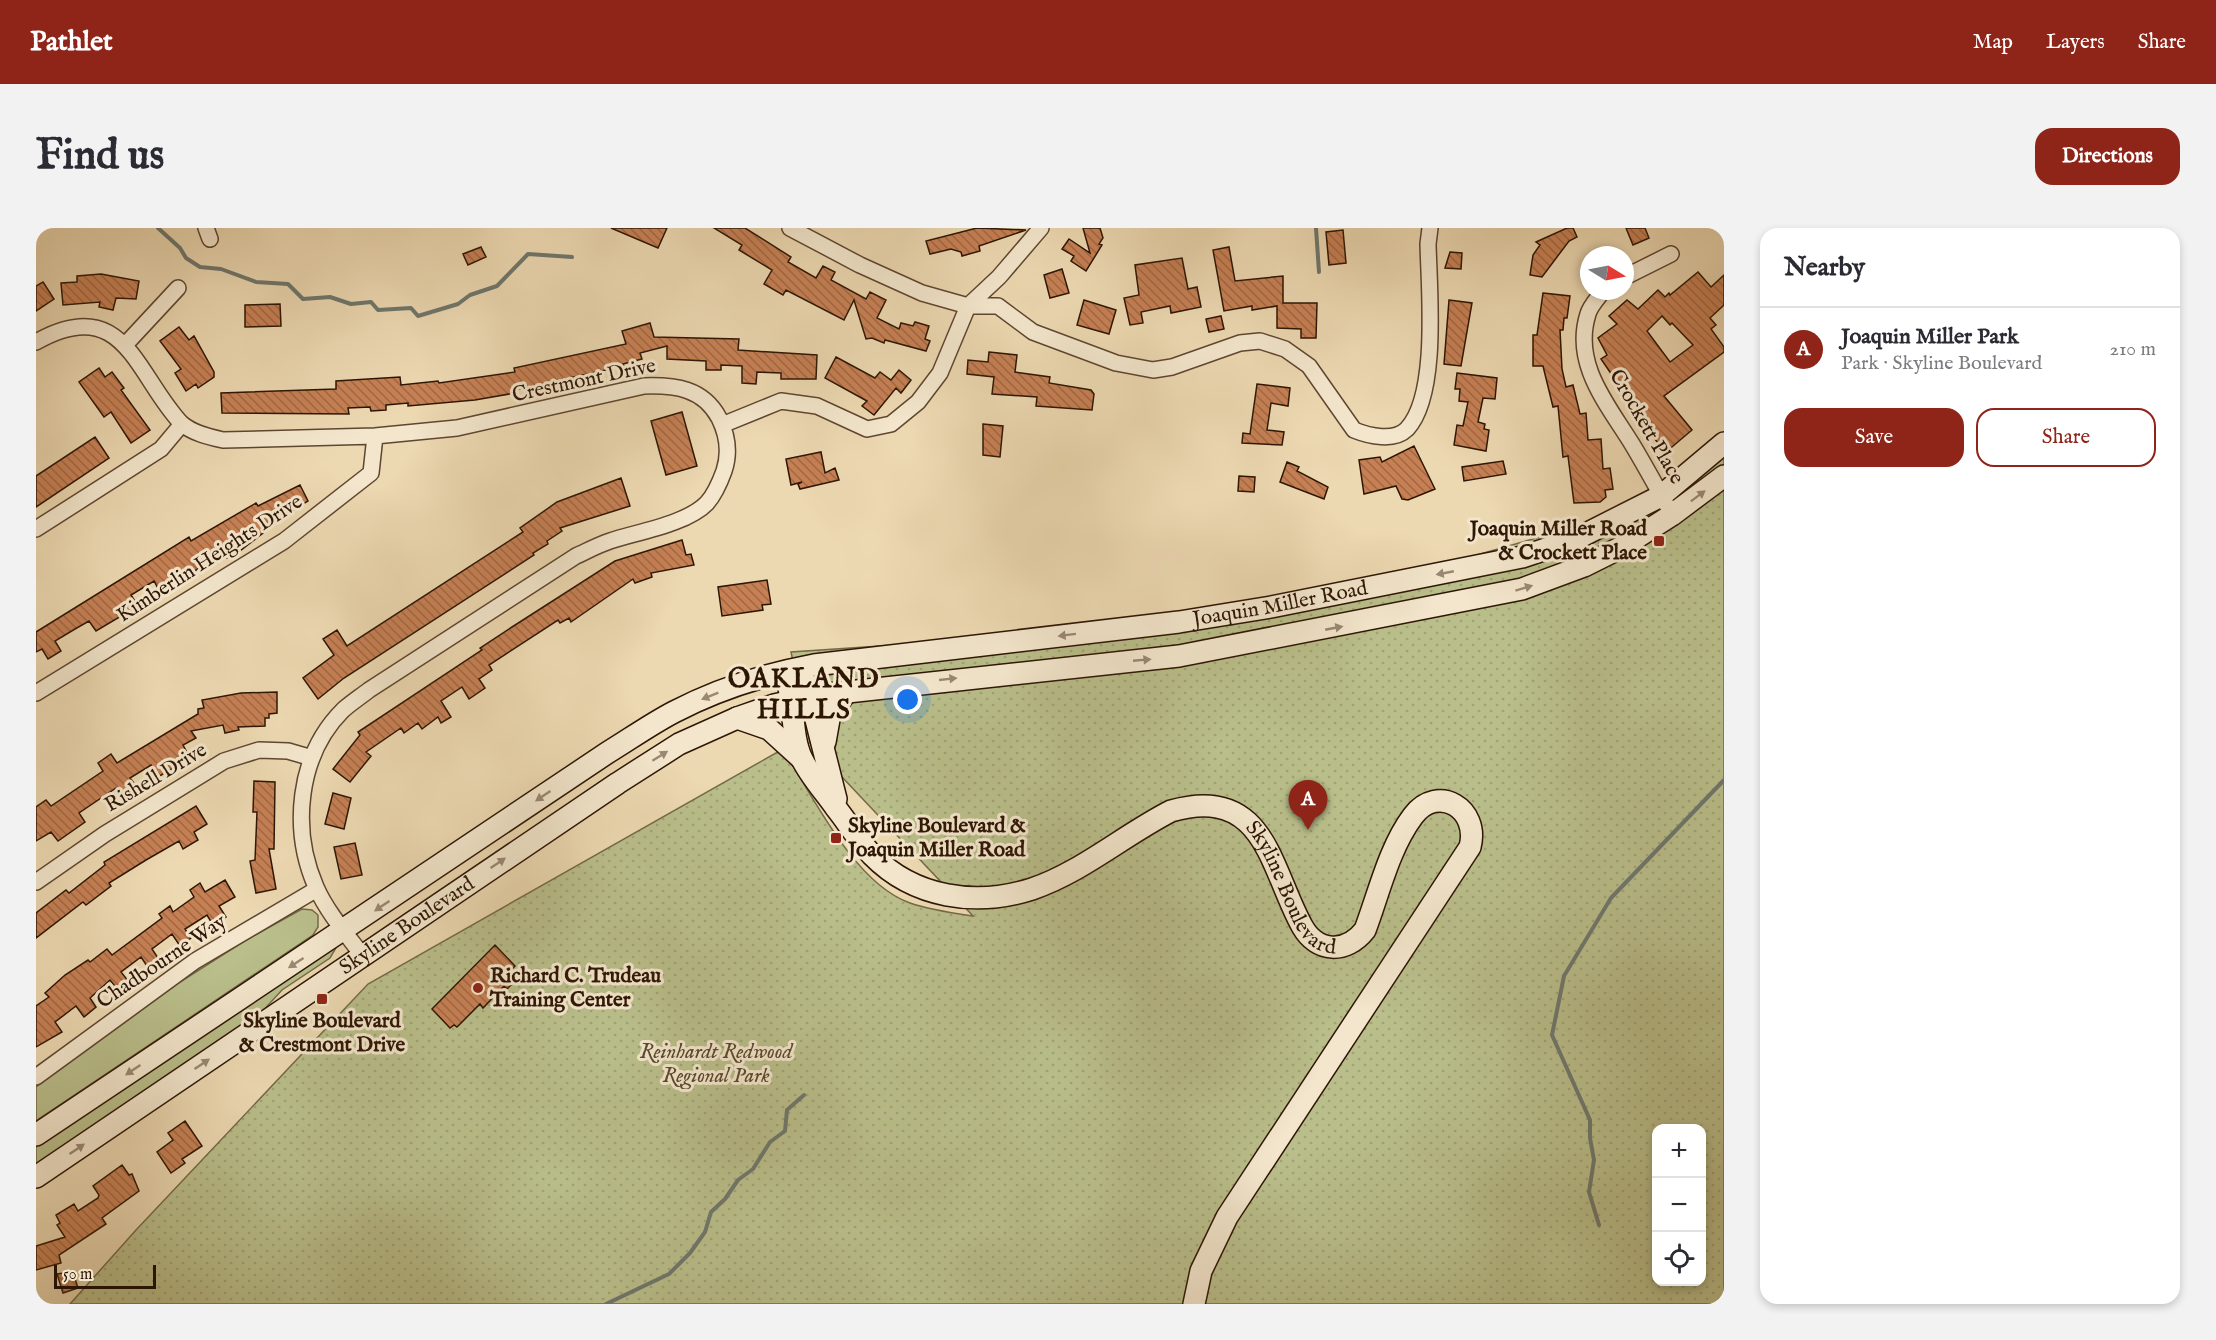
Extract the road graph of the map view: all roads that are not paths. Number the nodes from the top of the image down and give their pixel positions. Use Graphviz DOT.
graph roads {
  1 [pos="790,228"];
  2 [pos="1041,228"];
  3 [pos="1430,228"];
  4 [pos="1671,254"];
  5 [pos="1634,272"];
  6 [pos="178,288"];
  7 [pos="1597,300"];
  8 [pos="968,306"];
  9 [pos="36,342"];
  10 [pos="124,345"];
  11 [pos="182,424"];
  12 [pos="722,425"];
  13 [pos="375,436"];
  14 [pos="1724,443"];
  15 [pos="1724,476"];
  16 [pos="1661,496"];
  17 [pos="1672,515"];
  18 [pos="36,529"];
  19 [pos="794,669"];
  20 [pos="848,690"];
  21 [pos="36,693"];
  22 [pos="801,699"];
  23 [pos="737,718"];
  24 [pos="825,752"];
  25 [pos="312,758"];
  26 [pos="801,759"];
  27 [pos="839,812"];
  28 [pos="36,882"];
  29 [pos="317,889"];
  30 [pos="345,931"];
  31 [pos="363,956"];
  32 [pos="36,1077"];
  33 [pos="36,1135"];
  34 [pos="36,1178"];
  35 [pos="1194,1304"];
  1 -- 8 [label="street"];
  2 -- 8 [label="street"];
  3 -- 8 [label="street"];
  4 -- 5 [label="street"];
  6 -- 10 [label="street"];
  7 -- 16 [label="street, Crockett Place"];
  8 -- 12 [label="street"];
  9 -- 10 [label="street"];
  10 -- 11 [label="street"];
  11 -- 13 [label="street, Crestmont Drive"];
  11 -- 18 [label="street"];
  12 -- 13 [label="street, Crestmont Drive"];
  12 -- 25 [label="street, Crestmont Drive"];
  13 -- 21 [label="street, Kimberlin Heights Drive"];
  14 -- 16 [label="main road, Joaquin Miller Road"];
  17 -- 15 [label="main road, Joaquin Miller Road, one-way"];
  16 -- 17 [label="street, Crockett Place"];
  16 -- 19 [label="main road, Joaquin Miller Road, one-way"];
  20 -- 17 [label="main road, Joaquin Miller Road, one-way"];
  19 -- 22 [label="main road, Skyline Boulevard"];
  19 -- 30 [label="main road, Skyline Boulevard, one-way"];
  20 -- 22 [label="main road, Joaquin Miller Road"];
  20 -- 24 [label="main road"];
  22 -- 23 [label="main road, Skyline Boulevard"];
  22 -- 24 [label="main road, Skyline Boulevard"];
  22 -- 26 [label="main road, Skyline Boulevard"];
  23 -- 26 [label="main road"];
  31 -- 23 [label="main road, Skyline Boulevard, one-way"];
  24 -- 27 [label="main road, Skyline Boulevard"];
  25 -- 28 [label="street, Rishell Drive"];
  25 -- 29 [label="street, Crestmont Drive"];
  26 -- 27 [label="main road, Skyline Boulevard"];
  27 -- 35 [label="main road, Skyline Boulevard"];
  29 -- 30 [label="street, Crestmont Drive"];
  29 -- 32 [label="street, Chadbourne Way"];
  30 -- 31 [label="street, Crestmont Drive"];
  30 -- 33 [label="main road, Skyline Boulevard, one-way"];
  34 -- 31 [label="main road, Skyline Boulevard, one-way"];
}
